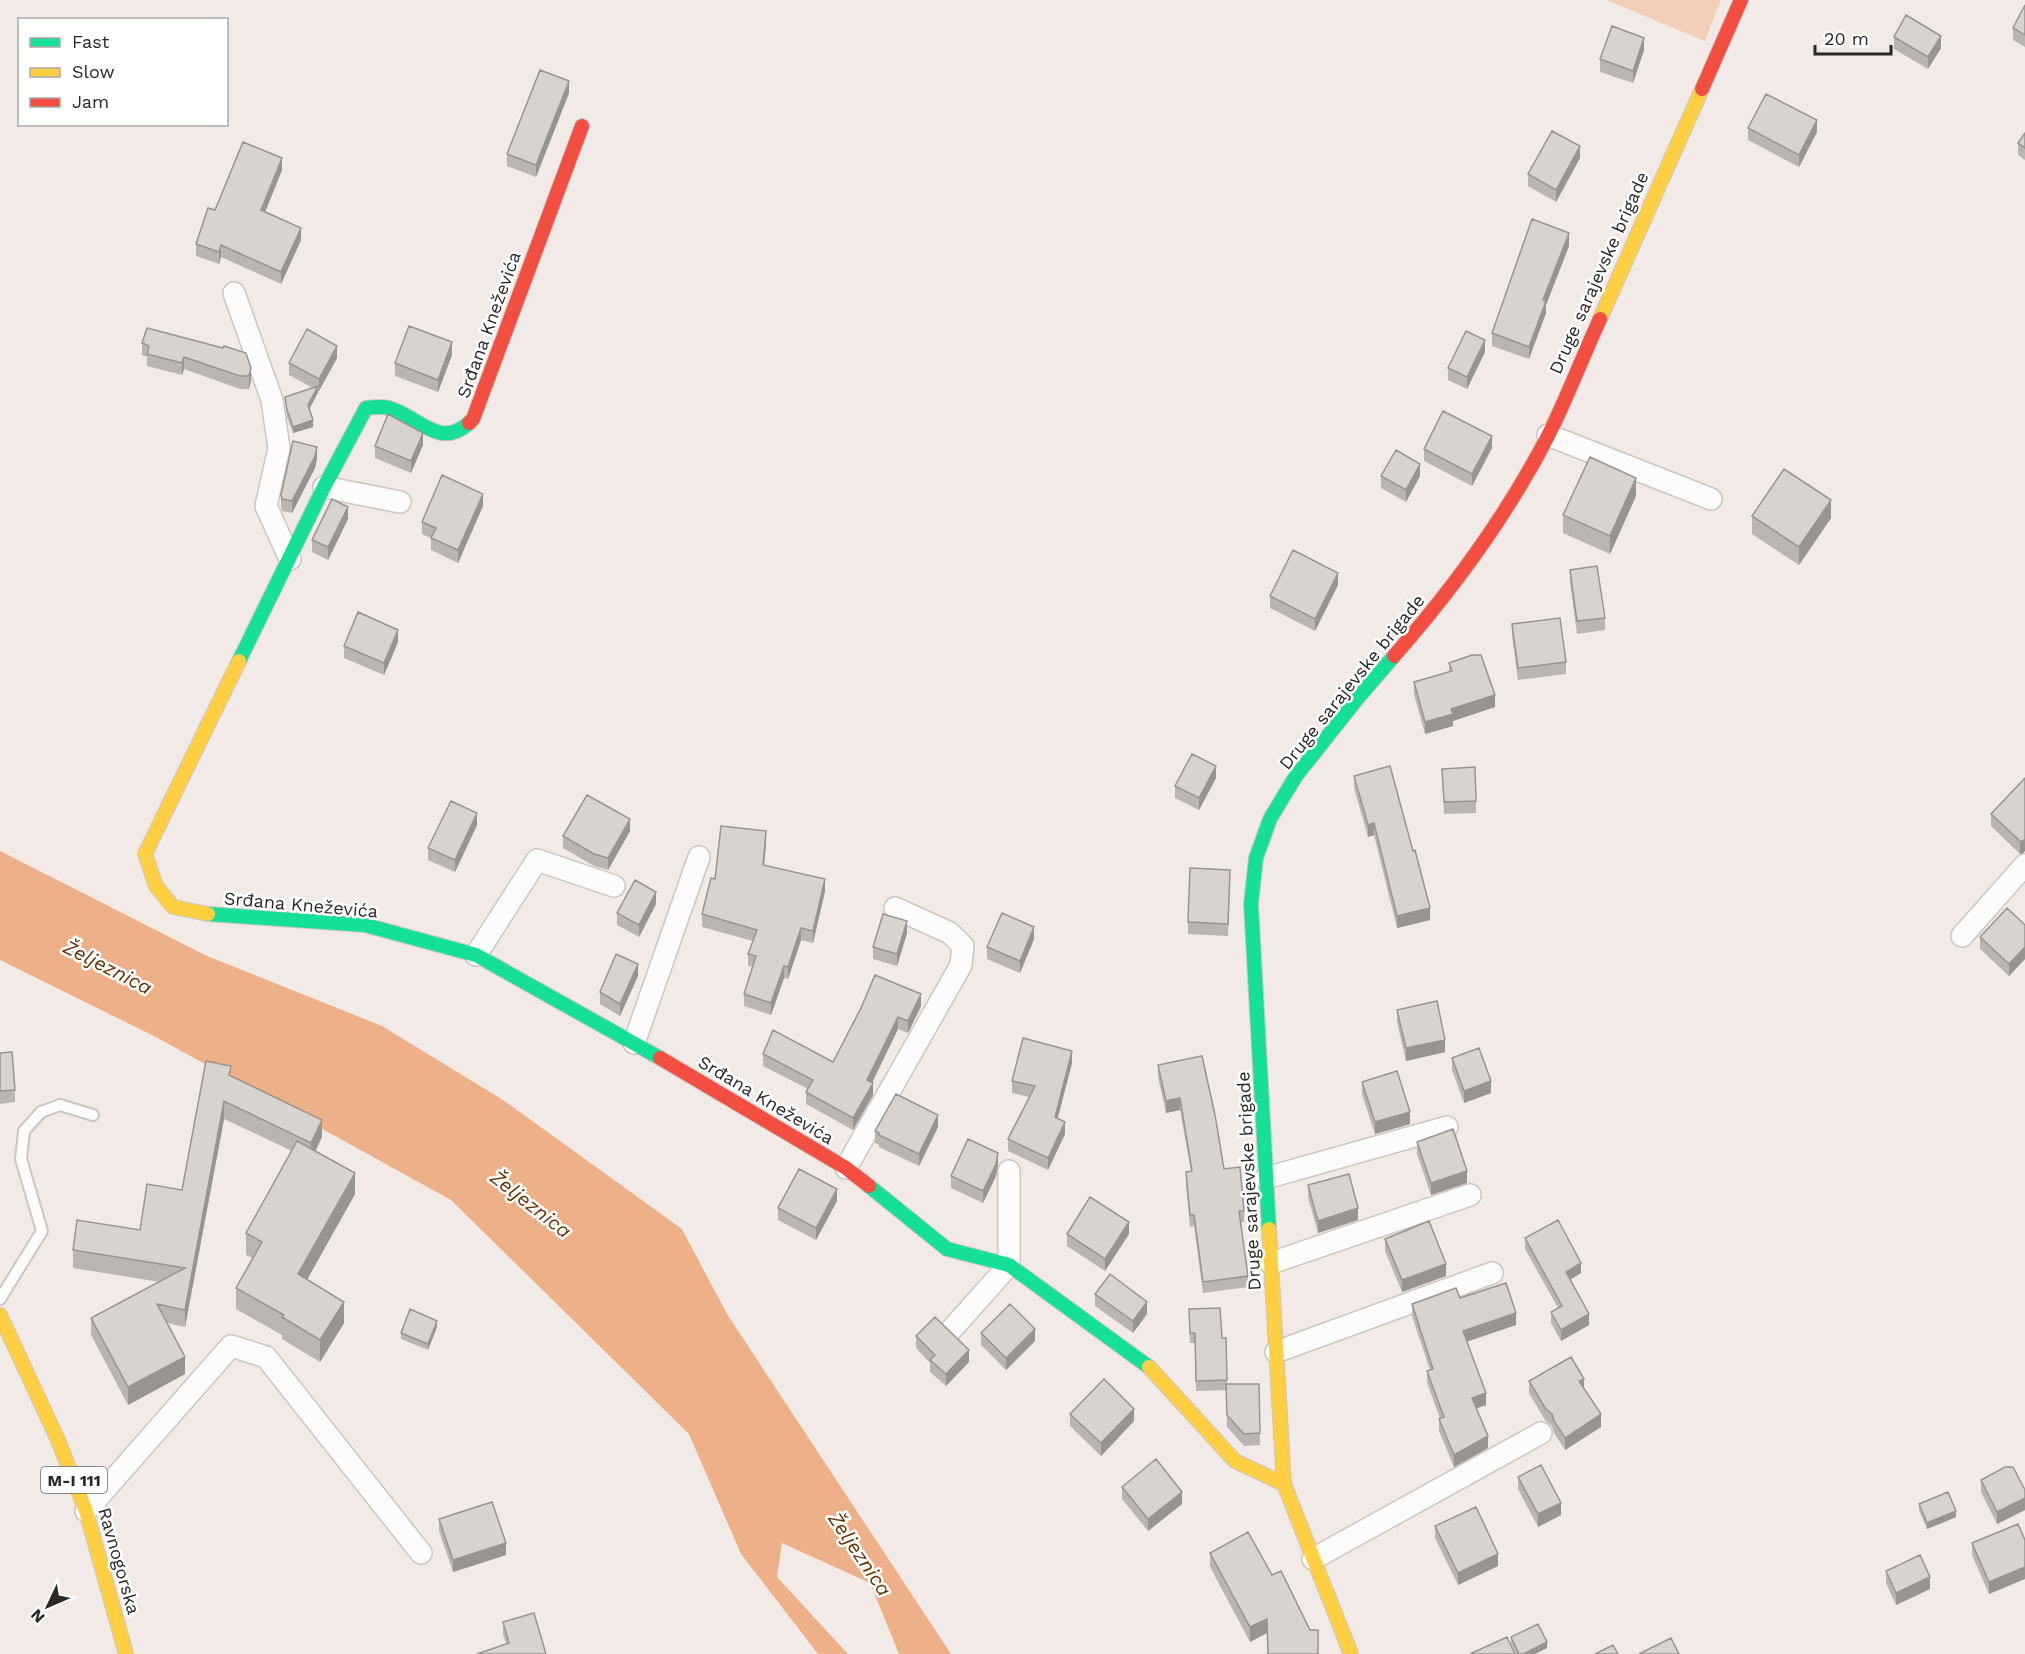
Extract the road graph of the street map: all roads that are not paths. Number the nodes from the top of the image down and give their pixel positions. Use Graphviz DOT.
graph roads {
  1 [pos="1741,0"];
  2 [pos="582,126"];
  3 [pos="234,293"];
  4 [pos="1548,435"];
  5 [pos="324,487"];
  6 [pos="1711,499"];
  7 [pos="400,502"];
  8 [pos="290,559"];
  9 [pos="699,857"];
  10 [pos="2025,865"];
  11 [pos="614,886"];
  12 [pos="895,908"];
  13 [pos="1962,936"];
  14 [pos="476,955"];
  15 [pos="634,1043"];
  16 [pos="93,1115"];
  17 [pos="1447,1127"];
  18 [pos="846,1168"];
  19 [pos="1009,1171"];
  20 [pos="1266,1178"];
  21 [pos="1470,1195"];
  22 [pos="1271,1263"];
  23 [pos="1009,1265"];
  24 [pos="1492,1273"];
  25 [pos="0,1299"];
  26 [pos="0,1315"];
  27 [pos="952,1329"];
  28 [pos="1276,1352"];
  29 [pos="1541,1433"];
  30 [pos="1284,1484"];
  31 [pos="86,1511"];
  32 [pos="421,1552"];
  33 [pos="1313,1559"];
  34 [pos="126,1654"];
  35 [pos="1351,1654"];
  1 -- 4 [label="street, Druge sarajevske brigade"];
  2 -- 5 [label="street, Srđana Kneževića"];
  3 -- 8 [label="street"];
  4 -- 6 [label="street"];
  4 -- 20 [label="street, Druge sarajevske brigade"];
  5 -- 7 [label="street"];
  5 -- 8 [label="street, Srđana Kneževića"];
  8 -- 14 [label="street, Srđana Kneževića"];
  9 -- 15 [label="street"];
  10 -- 13 [label="street"];
  11 -- 14 [label="street"];
  12 -- 18 [label="street"];
  14 -- 15 [label="street, Srđana Kneževića"];
  15 -- 18 [label="street, Srđana Kneževića"];
  16 -- 25 [label="lane"];
  17 -- 20 [label="street"];
  18 -- 23 [label="street, Srđana Kneževića"];
  19 -- 23 [label="street"];
  20 -- 22 [label="street, Druge sarajevske brigade"];
  21 -- 22 [label="street"];
  22 -- 28 [label="street, Druge sarajevske brigade"];
  23 -- 27 [label="street"];
  23 -- 30 [label="street, Srđana Kneževića"];
  24 -- 28 [label="street"];
  26 -- 31 [label="street, Ravnogorska / M-I 111"];
  28 -- 30 [label="street, Druge sarajevske brigade"];
  29 -- 33 [label="street"];
  30 -- 33 [label="street, Druge sarajevske brigade"];
  31 -- 32 [label="street"];
  31 -- 34 [label="street, Ravnogorska / M-I 111"];
  33 -- 35 [label="street, Druge sarajevske brigade"];
}
